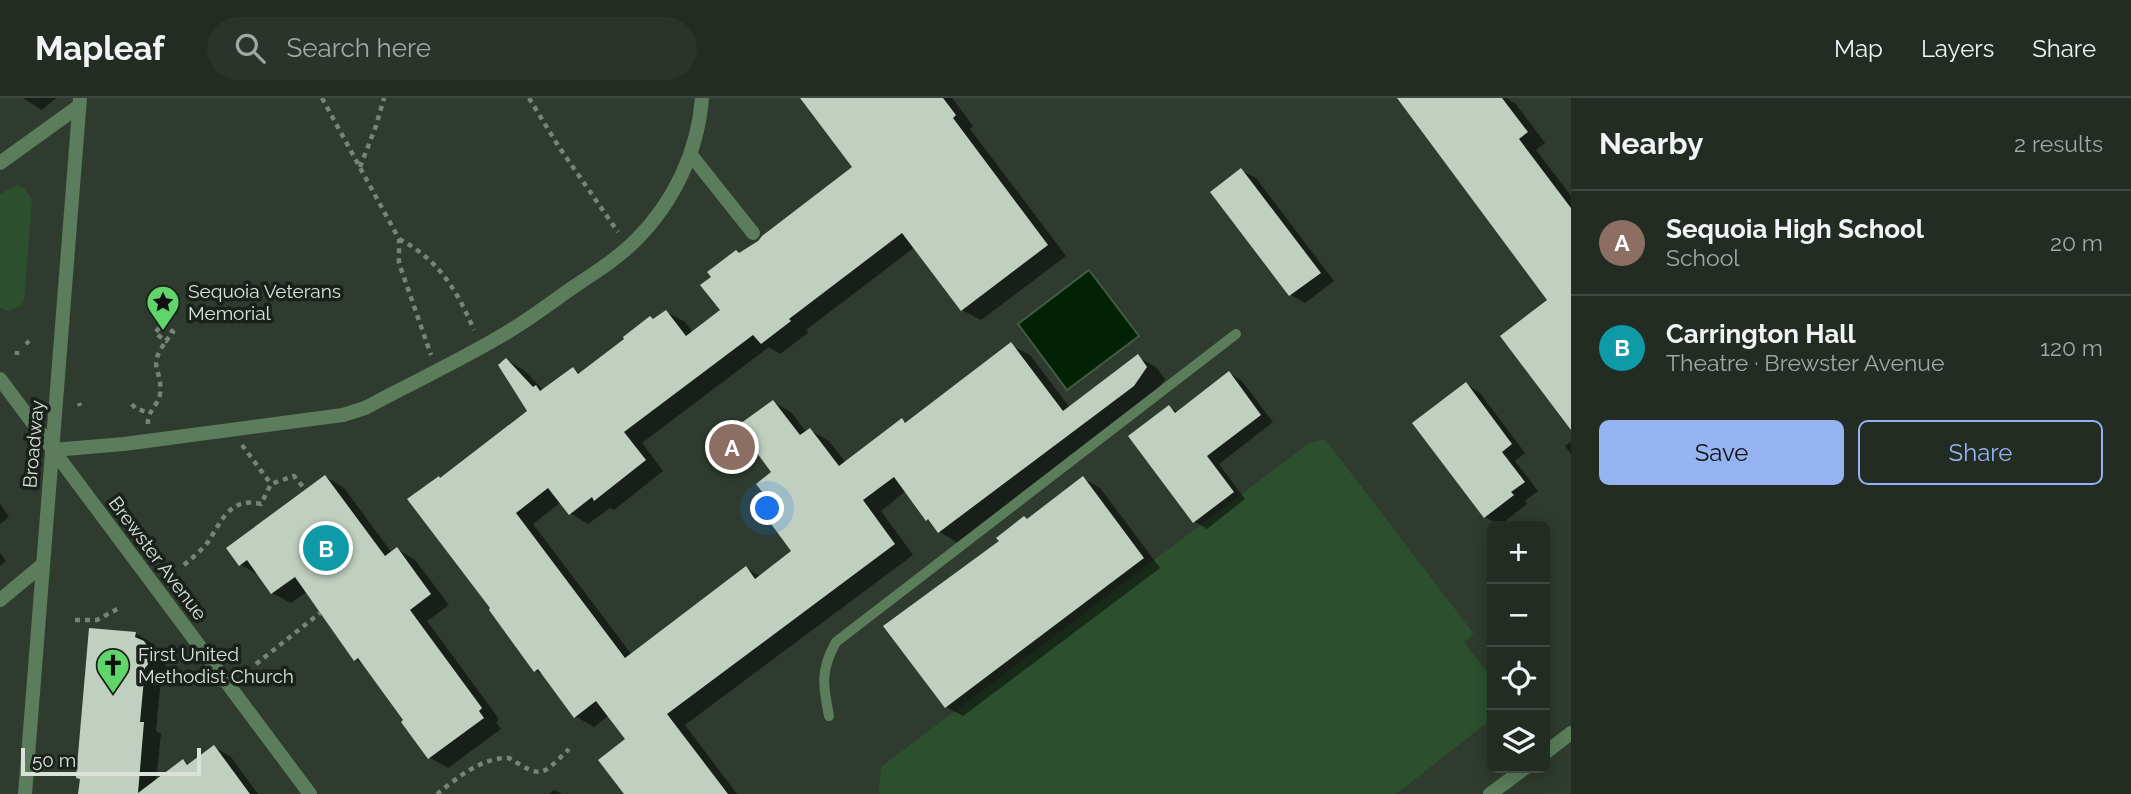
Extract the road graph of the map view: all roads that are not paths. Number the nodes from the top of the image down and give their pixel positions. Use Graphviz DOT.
graph roads {
  1 [pos="702,98"];
  2 [pos="80,102"];
  3 [pos="691,155"];
  4 [pos="0,163"];
  5 [pos="752,233"];
  6 [pos="1236,334"];
  7 [pos="0,379"];
  8 [pos="54,450"];
  9 [pos="41,566"];
  10 [pos="0,600"];
  11 [pos="829,716"];
  12 [pos="1571,733"];
  13 [pos="1550,749"];
  14 [pos="1518,773"];
  15 [pos="25,794"];
  16 [pos="310,794"];
  17 [pos="1490,794"];
  1 -- 3 [label="street"];
  2 -- 4 [label="street"];
  2 -- 8 [label="street, Broadway"];
  3 -- 5 [label="street"];
  3 -- 8 [label="street"];
  6 -- 11 [label="lane"];
  7 -- 8 [label="street, Brewster Avenue"];
  8 -- 9 [label="street, Broadway"];
  8 -- 16 [label="street, Brewster Avenue"];
  9 -- 10 [label="street"];
  9 -- 15 [label="street, Broadway"];
  12 -- 13 [label="street"];
  14 -- 17 [label="street"];
}
